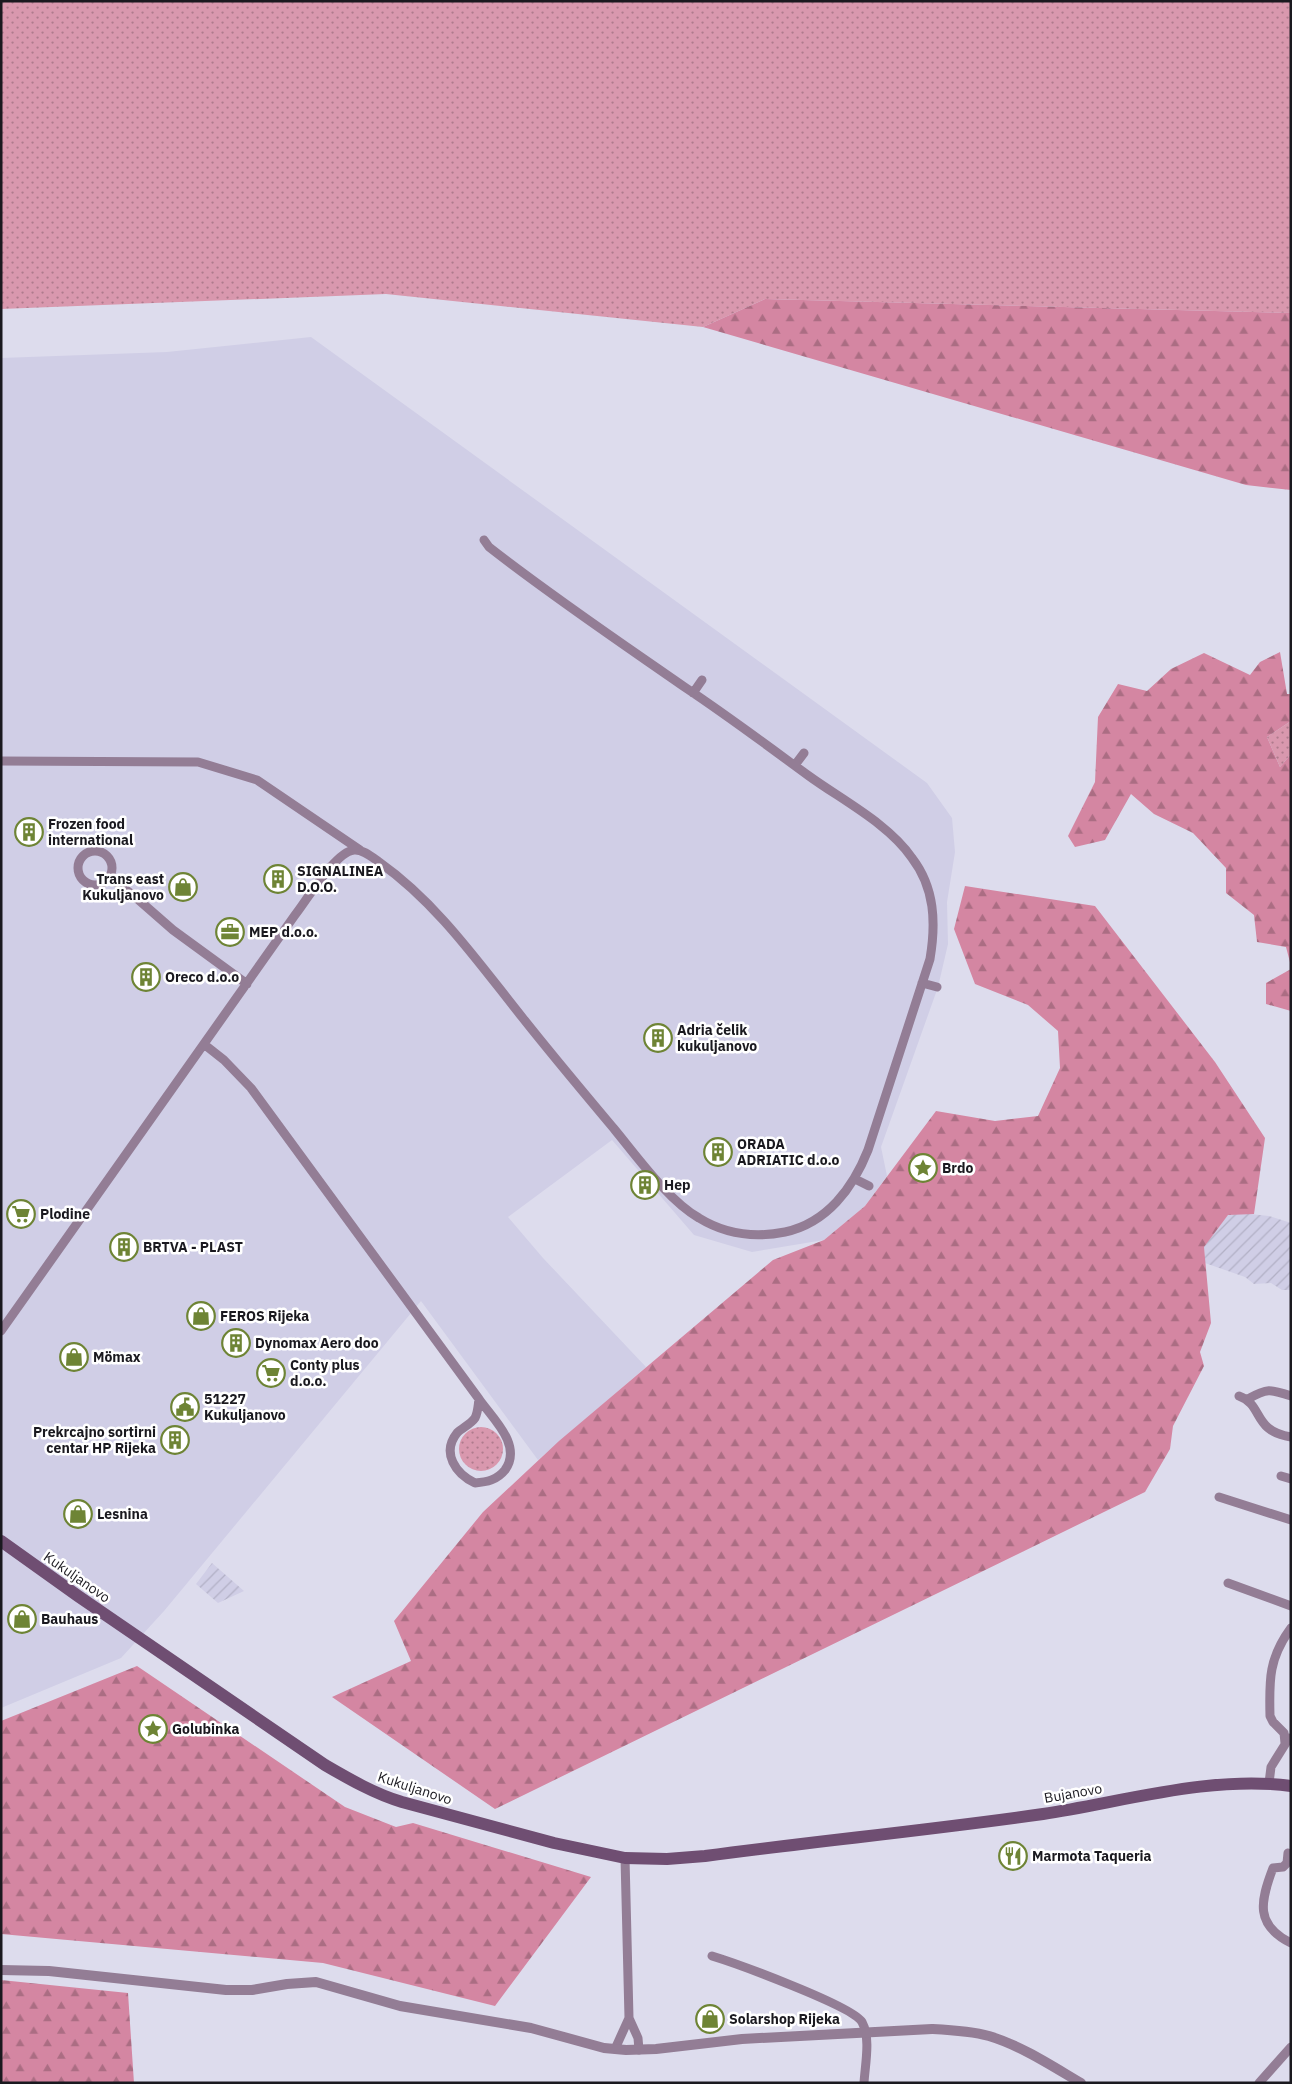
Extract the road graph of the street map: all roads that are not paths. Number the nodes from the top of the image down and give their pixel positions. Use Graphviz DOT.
graph roads {
  1 [pos="484,540"];
  2 [pos="702,680"];
  3 [pos="693,693"];
  4 [pos="804,753"];
  5 [pos="1,761"];
  6 [pos="795,765"];
  7 [pos="360,850"];
  8 [pos="109,877"];
  9 [pos="922,983"];
  10 [pos="248,984"];
  11 [pos="937,987"];
  12 [pos="205,1045"];
  13 [pos="855,1179"];
  14 [pos="869,1186"];
  15 [pos="1,1331"];
  16 [pos="1291,1396"];
  17 [pos="479,1399"];
  18 [pos="1291,1437"];
  19 [pos="1281,1476"];
  20 [pos="1291,1479"];
  21 [pos="1219,1497"];
  22 [pos="1291,1520"];
  23 [pos="1,1541"];
  24 [pos="1228,1583"];
  25 [pos="1291,1606"];
  26 [pos="1291,1628"];
  27 [pos="1288,1739"];
  28 [pos="1269,1783"];
  29 [pos="1291,1786"];
  30 [pos="860,1837"];
  31 [pos="1291,1855"];
  32 [pos="626,1858"];
  33 [pos="1291,1943"];
  34 [pos="712,1956"];
  35 [pos="1,1970"];
  36 [pos="628,2018"];
  37 [pos="866,2033"];
  38 [pos="1291,2047"];
  39 [pos="615,2049"];
  40 [pos="640,2050"];
  41 [pos="864,2083"];
  42 [pos="1081,2083"];
  43 [pos="1259,2083"];
  1 -- 3 [label="street"];
  2 -- 3 [label="street"];
  3 -- 6 [label="street"];
  4 -- 6 [label="street"];
  5 -- 7 [label="street"];
  6 -- 9 [label="street"];
  7 -- 10 [label="street"];
  7 -- 13 [label="street"];
  8 -- 10 [label="street"];
  9 -- 11 [label="street"];
  9 -- 13 [label="street"];
  10 -- 12 [label="street"];
  12 -- 15 [label="street"];
  12 -- 17 [label="street"];
  13 -- 14 [label="street"];
  16 -- 18 [label="street"];
  17 -- 17 [label="street"];
  19 -- 20 [label="street"];
  21 -- 22 [label="street"];
  23 -- 32 [label="main road, Kukuljanovo"];
  24 -- 25 [label="street"];
  26 -- 27 [label="street"];
  27 -- 28 [label="street"];
  28 -- 29 [label="main road, Bujanovo"];
  28 -- 30 [label="main road, Bujanovo"];
  30 -- 32 [label="main road, Kukuljanovo"];
  31 -- 33 [label="street"];
  32 -- 36 [label="street"];
  34 -- 37 [label="street"];
  35 -- 39 [label="street"];
  36 -- 39 [label="street"];
  36 -- 40 [label="street"];
  37 -- 40 [label="street"];
  37 -- 41 [label="street"];
  37 -- 42 [label="street"];
  38 -- 43 [label="street"];
  39 -- 40 [label="street"];
}
